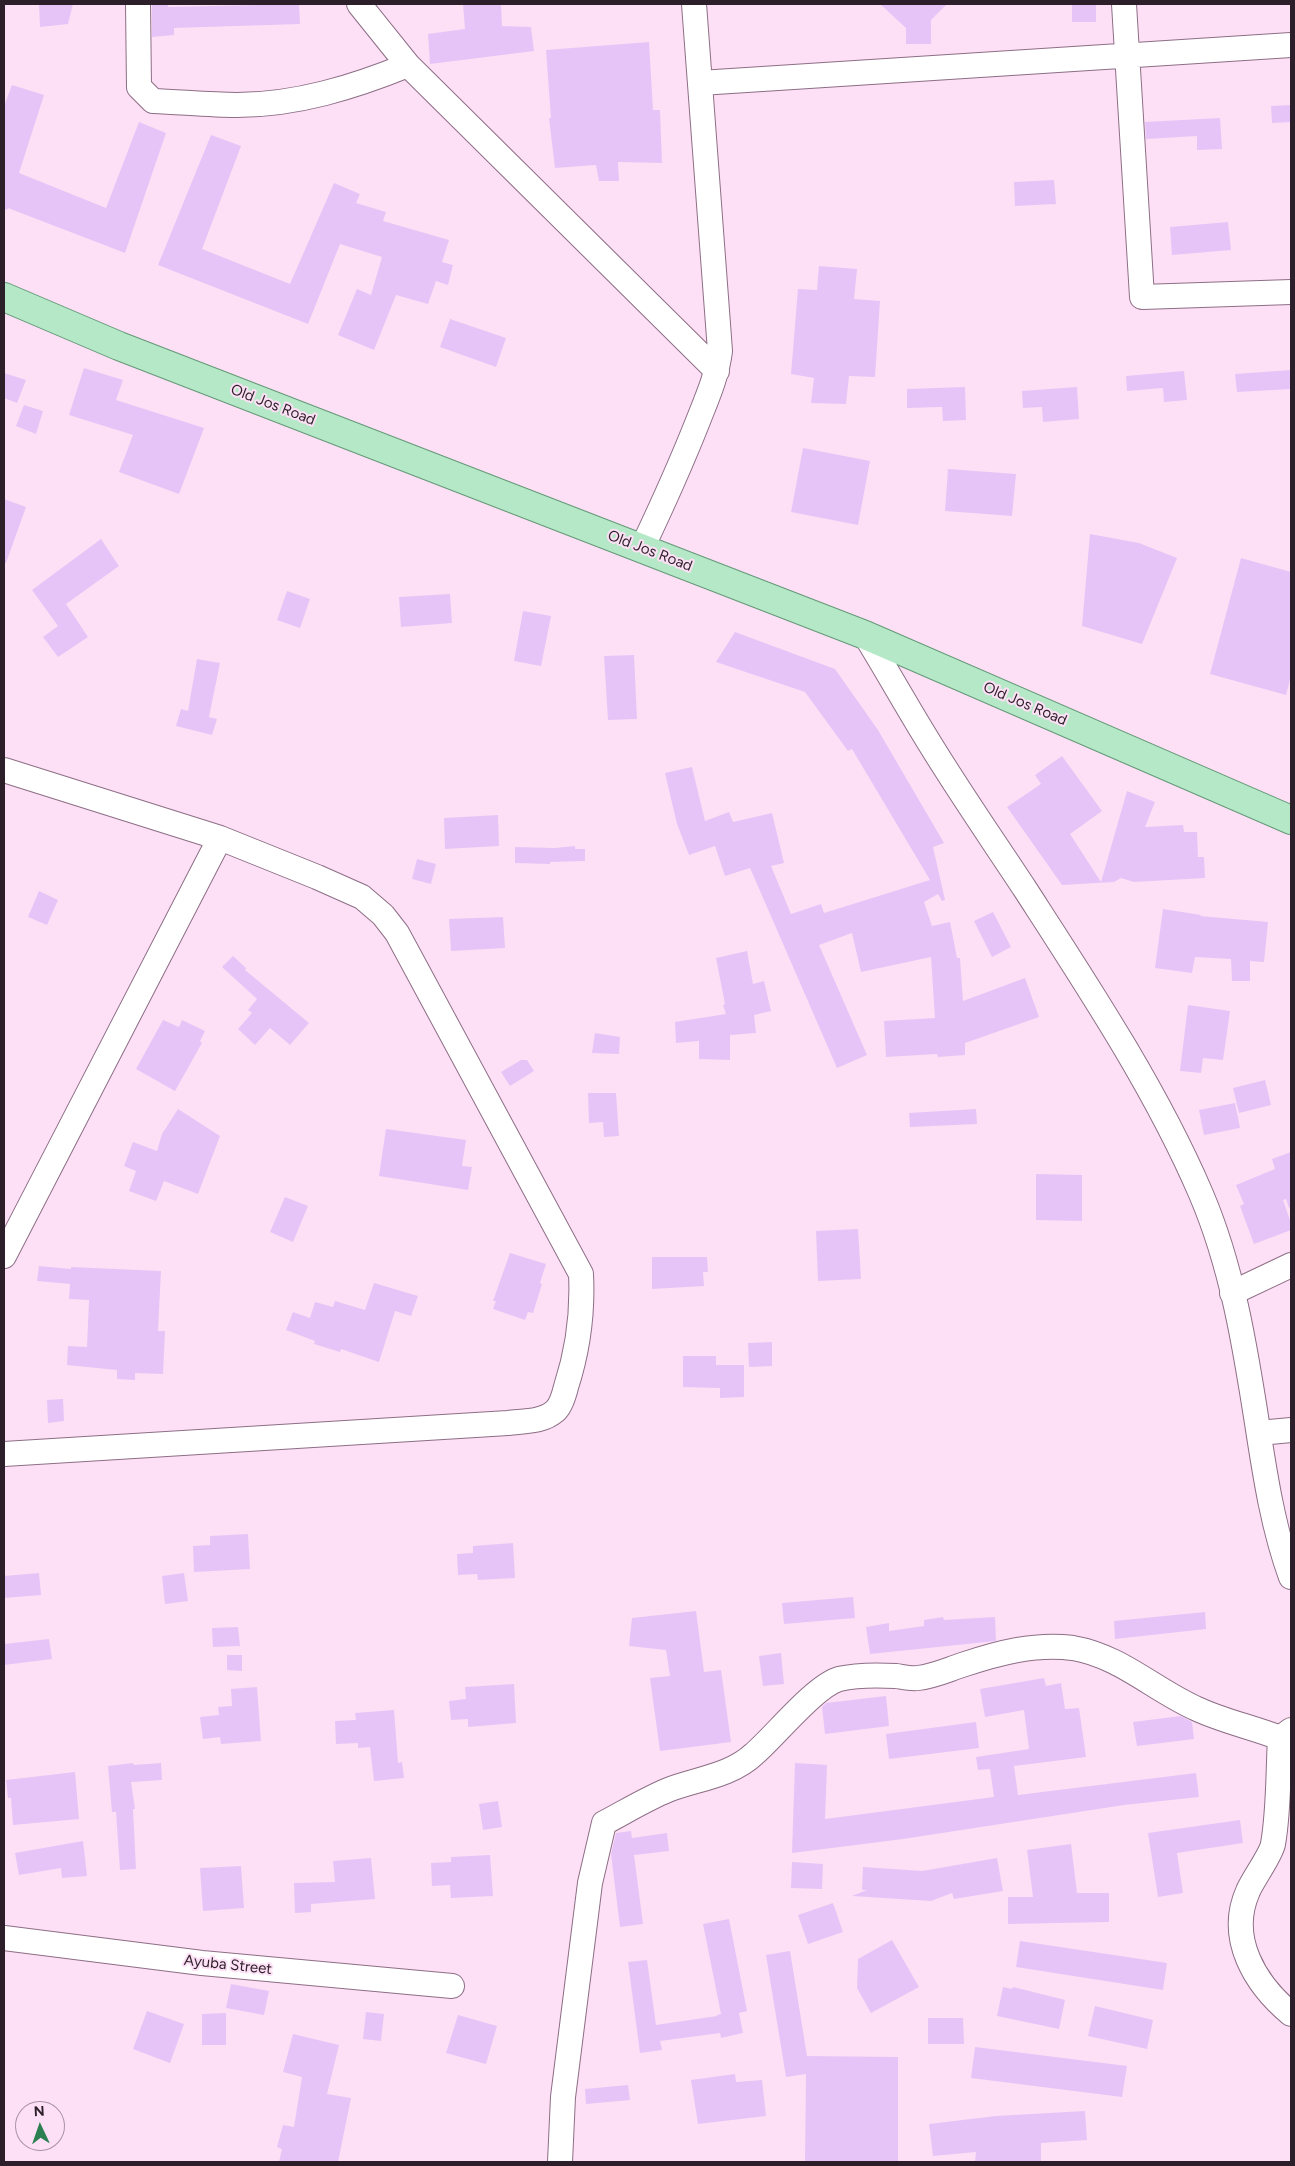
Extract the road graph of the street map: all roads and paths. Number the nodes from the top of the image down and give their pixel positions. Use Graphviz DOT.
graph roads {
  1 [pos="138,4"];
  2 [pos="359,4"];
  3 [pos="694,4"];
  4 [pos="1124,4"];
  5 [pos="1291,45"];
  6 [pos="1127,56"];
  7 [pos="408,65"];
  8 [pos="700,84"];
  9 [pos="1291,292"];
  10 [pos="4,296"];
  11 [pos="717,370"];
  12 [pos="642,548"];
  13 [pos="865,635"];
  14 [pos="4,770"];
  15 [pos="1291,820"];
  16 [pos="220,838"];
  17 [pos="4,1256"];
  18 [pos="1289,1268"];
  19 [pos="1232,1293"];
  20 [pos="1291,1430"];
  21 [pos="1258,1433"];
  22 [pos="4,1454"];
  23 [pos="1291,1577"];
  24 [pos="1286,1734"];
  25 [pos="4,1938"];
  26 [pos="452,1986"];
  27 [pos="1291,2014"];
  28 [pos="560,2162"];
  1 -- 7 [label="street"];
  2 -- 7 [label="street"];
  3 -- 8 [label="street"];
  4 -- 6 [label="street"];
  5 -- 6 [label="street"];
  6 -- 8 [label="street"];
  6 -- 9 [label="street"];
  7 -- 11 [label="street"];
  8 -- 11 [label="street"];
  10 -- 12 [label="main road, Old Jos Road"];
  11 -- 12 [label="street"];
  12 -- 13 [label="main road, Old Jos Road"];
  13 -- 15 [label="main road, Old Jos Road"];
  13 -- 19 [label="street"];
  14 -- 16 [label="street"];
  16 -- 17 [label="street"];
  16 -- 22 [label="street"];
  18 -- 19 [label="street"];
  19 -- 21 [label="street"];
  20 -- 21 [label="street"];
  21 -- 23 [label="street"];
  24 -- 27 [label="street"];
  24 -- 28 [label="street"];
  25 -- 26 [label="street, Ayuba Street"];
}
